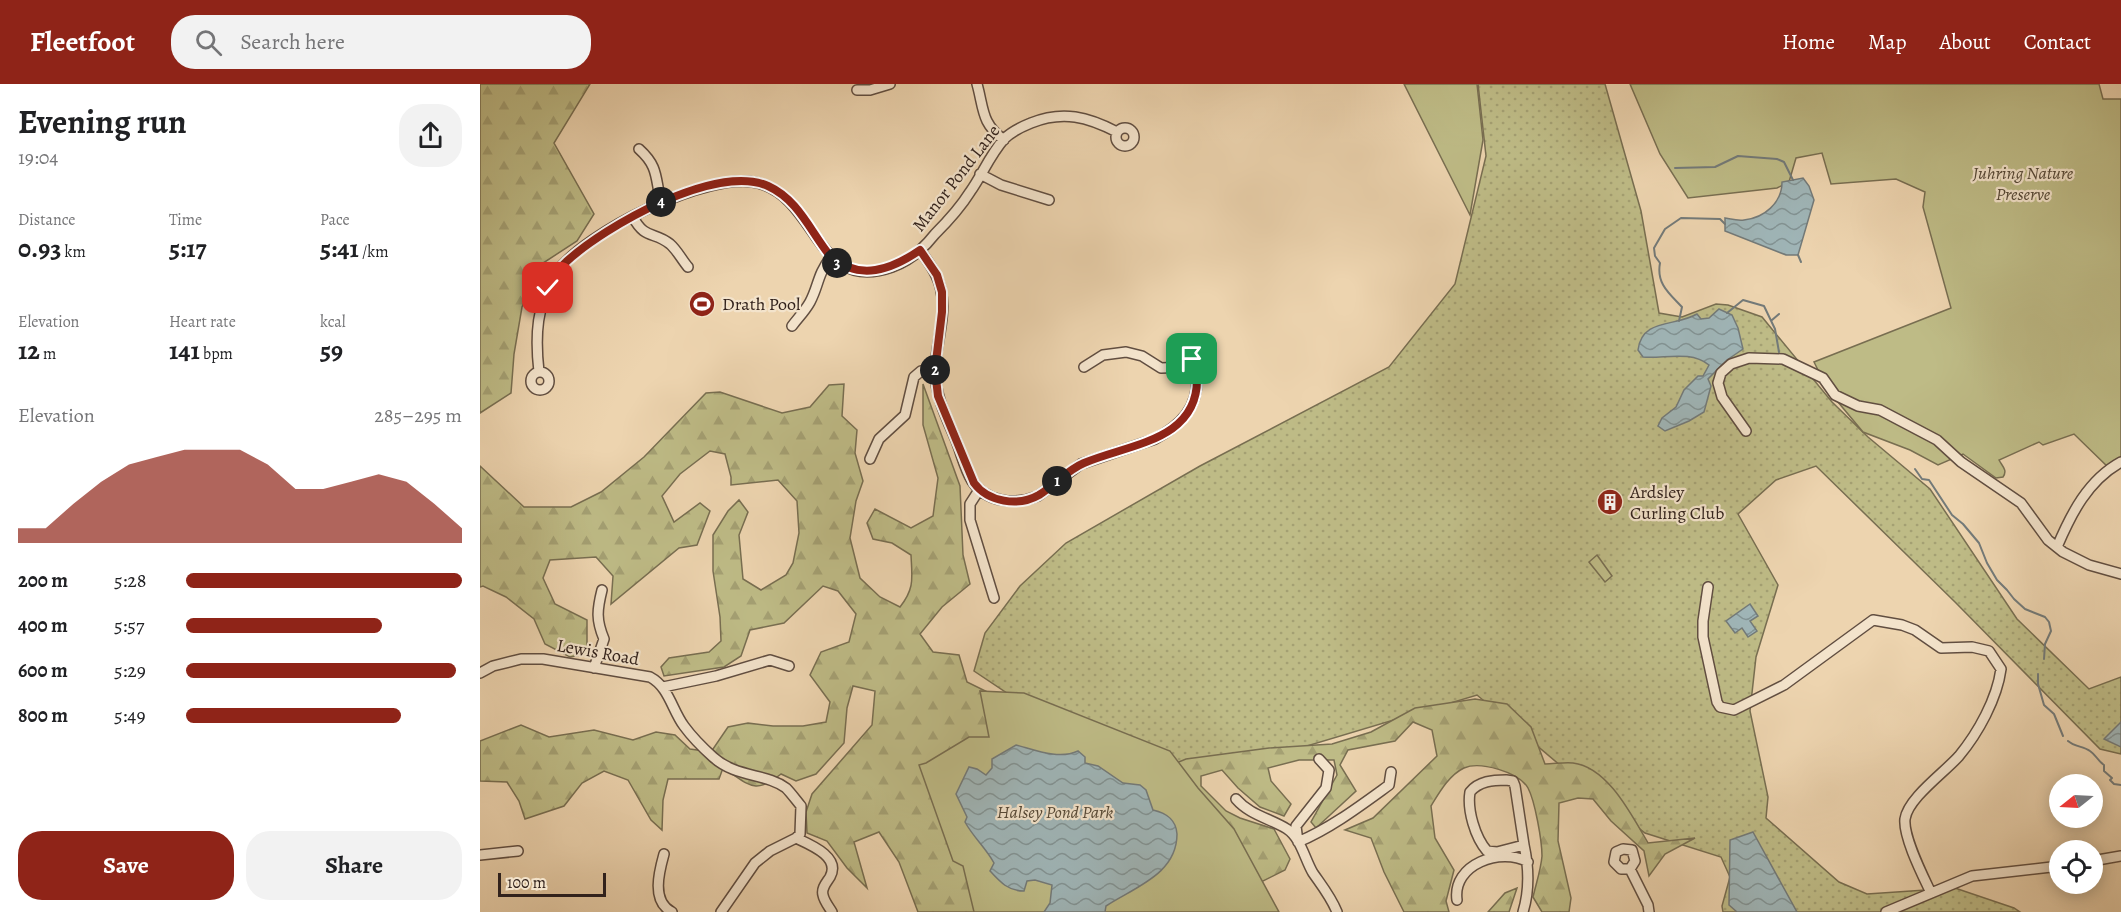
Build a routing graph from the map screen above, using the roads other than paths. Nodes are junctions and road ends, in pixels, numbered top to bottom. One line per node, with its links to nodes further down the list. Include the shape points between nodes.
1 (890, 84): 3 (street)
2 (977, 84): 5 (street, via 985,121)
3 (857, 90)
4 (1117, 132): 5 (street, Manor Pond Lane, via 1086,118 1059,115 1021,127)
5 (1004, 140): 7 (street, Manor Pond Lane)
6 (639, 149): 9 (street, via 657,173)
7 (980, 174): 8 (street); 11 (street, Manor Pond Lane, via 958,209)
8 (1049, 200)
9 (661, 202): 10 (street, Manor Pond Lane); 12 (street, Manor Pond Lane, via 711,185 740,181 765,185 790,201)
10 (633, 216): 13 (street, via 645,233 671,245); 18 (street, Manor Pond Lane, via 576,253 552,279 538,321)
11 (920, 250): 12 (street, Manor Pond Lane, via 897,265 873,271 852,270); 17 (street, via 937,275 942,292)
12 (831, 257): 14 (street, via 820,270 806,310)
13 (688, 267)
14 (792, 326)
15 (1084, 367): 16 (street, via 1103,355 1126,352 1142,356 1161,368)
16 (1187, 367): 19 (street, via 1189,374); 19 (street, via 1192,359 1203,360 1206,371)
17 (935, 370): 21 (street, via 921,371 914,377 905,415 879,439); 23 (street, via 942,407)
18 (539, 372)
19 (1197, 377): 23 (street, via 1192,406 1173,427 1155,439 1081,464 1030,499 1003,501)
20 (1746, 431): 24 (street, via 1722,397 1718,383 1721,373 1731,364 1749,358 1783,359 1823,378 1835,395 1858,406 1880,410 1937,440 1961,462 2021,503)
21 (870, 459)
22 (2121, 462): 24 (street, via 2106,471 2089,490 2070,517)
23 (979, 490): 28 (street, via 970,504 970,520)
24 (2057, 548): 25 (street, via 2089,565)
25 (2121, 574)
26 (1708, 587): 47 (street, via 1703,637 1717,702 1728,710 1784,686 1873,620 1915,630 1941,648 1989,651 2001,669 1999,686 1987,713 1960,754 1911,805 1905,820 1910,846)
27 (602, 590): 30 (street, via 597,617 604,639)
28 (994, 598)
29 (789, 666): 32 (street, via 770,660)
30 (594, 668): 31 (street, Lewis Road, via 521,659); 32 (street, Lewis Road, via 650,677)
31 (480, 673)
32 (663, 687): 36 (street, via 684,726 714,758 738,772 785,788 801,806 800,834)
33 (1319, 759): 37 (street, via 1329,770 1326,788 1296,826)
34 (1391, 772): 37 (street, via 1389,785)
35 (1236, 799): 37 (street, via 1244,809 1289,830)
36 (796, 838): 50 (street, via 754,863); 51 (street, via 816,848 833,865 822,894)
37 (1298, 842): 52 (street)
38 (1524, 845): 38 (street, via 1513,781 1476,786 1470,792 1471,812 1482,845 1487,851 1497,852); 44 (street)
39 (518, 851): 41 (street)
40 (664, 854): 49 (street, via 659,894)
41 (480, 855)
42 (2121, 856): 43 (street)
43 (2103, 859)
44 (1528, 862): 48 (street, via 1503,856 1480,861 1460,880 1455,891); 53 (street, via 1529,887)
45 (2049, 867): 47 (street, via 1972,876)
46 (1630, 869): 54 (street)
47 (1931, 893): 55 (street)
48 (1457, 900)
49 (672, 912)
50 (721, 912)
51 (832, 912)
52 (1337, 912)
53 (1523, 912)
54 (1649, 912)
55 (1886, 912)

